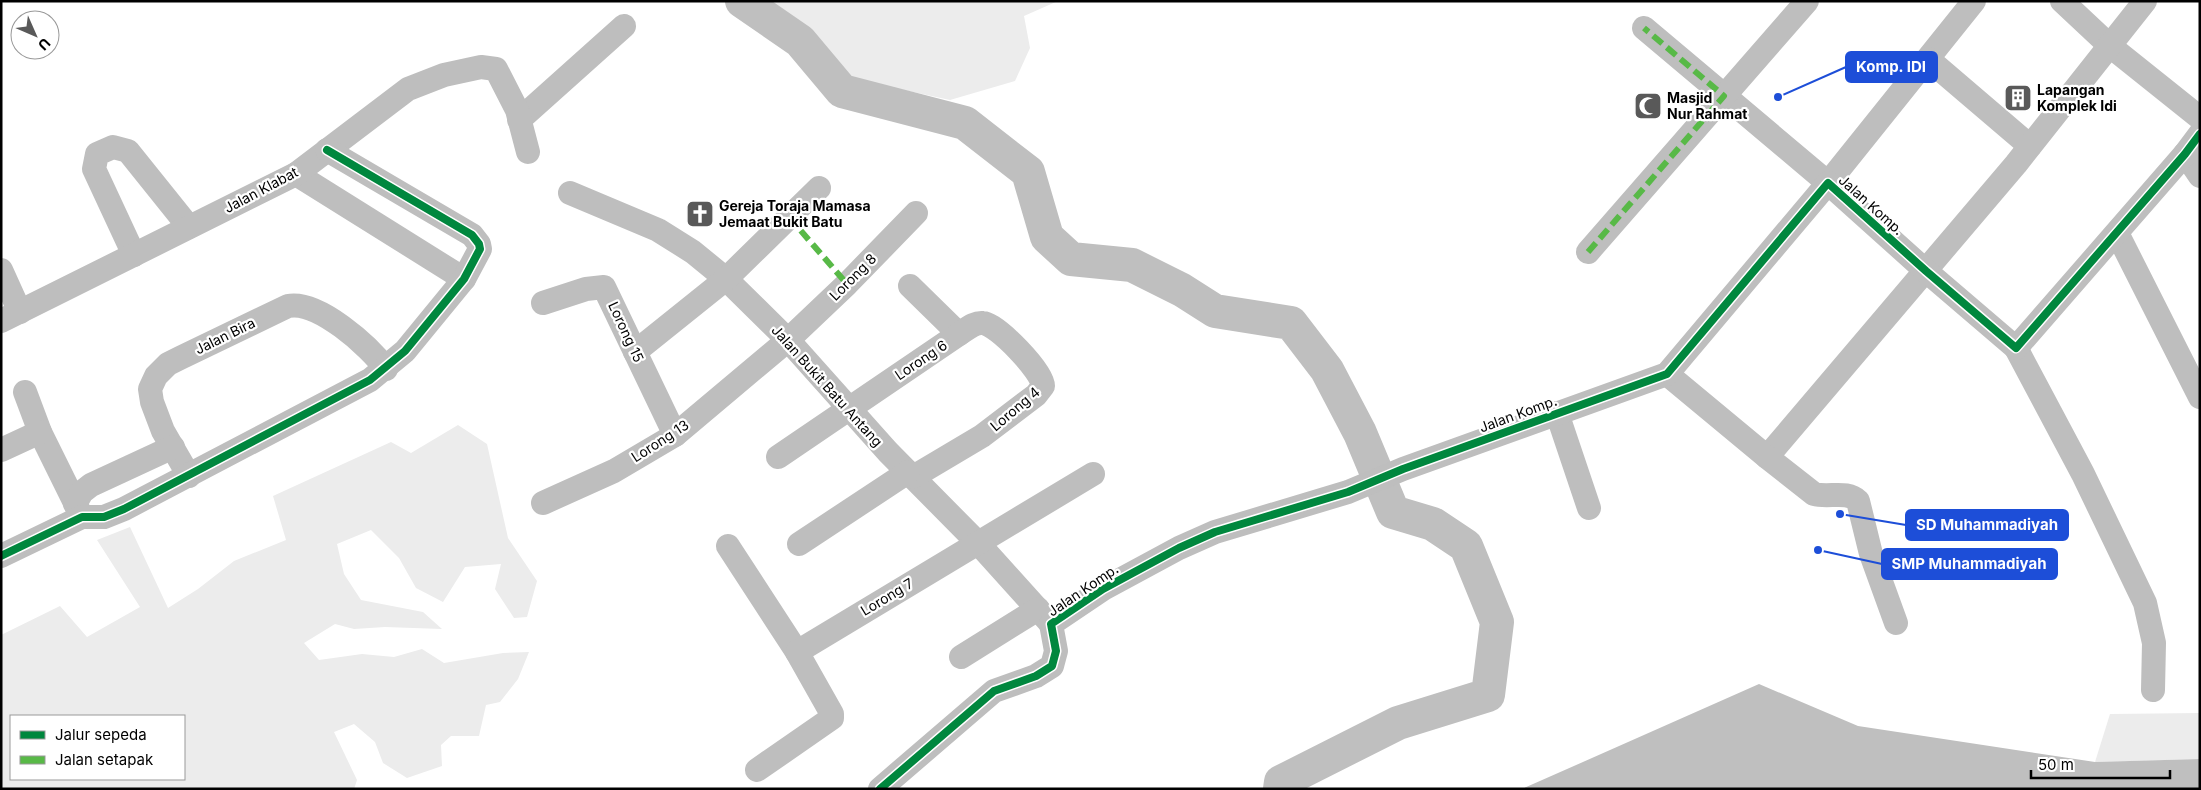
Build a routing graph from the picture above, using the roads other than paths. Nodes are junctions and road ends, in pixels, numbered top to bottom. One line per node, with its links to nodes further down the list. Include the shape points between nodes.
1 (1807, 1): 9 (street)
2 (1974, 1): 8 (street, Jalan Komp.)
3 (2062, 1): 7 (street)
4 (2145, 1): 7 (street)
5 (624, 26): 11 (street)
6 (1644, 28): 9 (street, Jalan Komp.)
7 (2110, 46): 10 (street); 13 (street)
8 (1928, 59): 13 (street); 19 (street, Jalan Komp.)
9 (1724, 96): 19 (street, Jalan Komp.); 25 (street)
10 (2200, 118)
11 (520, 120): 14 (street, Jalan Klabat, via 496,68 474,69 444,75 408,89); 15 (street, Jalan Klabat)
12 (2200, 134): 16 (street)
13 (2030, 146): 28 (street)
14 (327, 150): 17 (street, Jalan Klabat); 29 (street, via 472,235 480,249)
15 (528, 152)
16 (2185, 154): 18 (street); 24 (street)
17 (296, 174): 23 (street, Jalan Klabat); 29 (street)
18 (2200, 176)
19 (1828, 183): 28 (street, Jalan Komp.); 39 (street, Jalan Komp.)
20 (819, 188): 30 (street)
21 (570, 192): 30 (street, Jalan Bukit Batu Antang, via 658,230 693,252)
22 (916, 213): 35 (street, Lorong 8)
23 (189, 228): 26 (street, Jalan Klabat); 26 (street, via 128,151 112,147 97,154 94,169)
24 (2116, 233): 36 (street); 41 (street)
25 (1588, 252)
26 (134, 255): 33 (street, Jalan Klabat)
27 (1, 270): 33 (street)
28 (1926, 271): 36 (street, Jalan Komp.); 49 (street)
29 (464, 279): 38 (street, via 405,351)
30 (726, 279): 35 (street, Jalan Bukit Batu Antang); 37 (street)
31 (910, 286): 34 (street, Lorong 6)
32 (543, 303): 37 (street, Lorong 15, via 586,289 604,287)
33 (11, 317)
34 (959, 334): 42 (street, Lorong 6); 51 (street, Lorong 4, via 979,323 992,326 1041,376 1043,386 1036,395 982,436)
35 (788, 340): 42 (street, Jalan Bukit Batu Antang); 45 (street, Lorong 13)
36 (2016, 348): 64 (street, via 2083,474 2145,603 2154,643)
37 (635, 352): 45 (street, Lorong 15)
38 (386, 369): 46 (street, Jalan Bira, via 364,344 321,314 302,305 288,306 168,364 156,376 150,389 152,402); 52 (street)
39 (1666, 374): 43 (street, Jalan Komp.); 49 (street)
40 (25, 392): 44 (street)
41 (2200, 397)
42 (850, 408): 48 (street, Lorong 6); 51 (street, Jalan Bukit Batu Antang)
43 (1557, 413): 54 (street); 60 (street, Jalan Komp., via 1348,492 1229,527 1179,548)
44 (40, 432): 47 (street); 55 (street)
45 (675, 435): 53 (street, Lorong 13, via 614,471)
46 (173, 447): 52 (street, Jalan Bira); 55 (street, via 91,485 82,492)
47 (1, 450)
48 (778, 457)
49 (1767, 457): 61 (street, via 1814,494 1852,496 1858,501 1871,554)
50 (1093, 474): 56 (street, Lorong 7)
51 (910, 475): 56 (street, Jalan Bukit Batu Antang); 57 (street)
52 (189, 476): 55 (street, via 110,515 95,518)
53 (543, 503)
54 (1589, 508)
55 (78, 510): 59 (street)
56 (978, 543): 60 (street, Jalan Bukit Batu Antang); 62 (street, Lorong 7)
57 (799, 544)
58 (728, 546): 62 (street)
59 (1, 556)
60 (1044, 617): 63 (street); 66 (street, Jalan Komp., via 1056,651 1052,666 1036,676 994,691)
61 (1896, 623)
62 (797, 652): 65 (street, via 832,718)
63 (960, 657)
64 (2153, 690)
65 (756, 770)
66 (880, 789)

